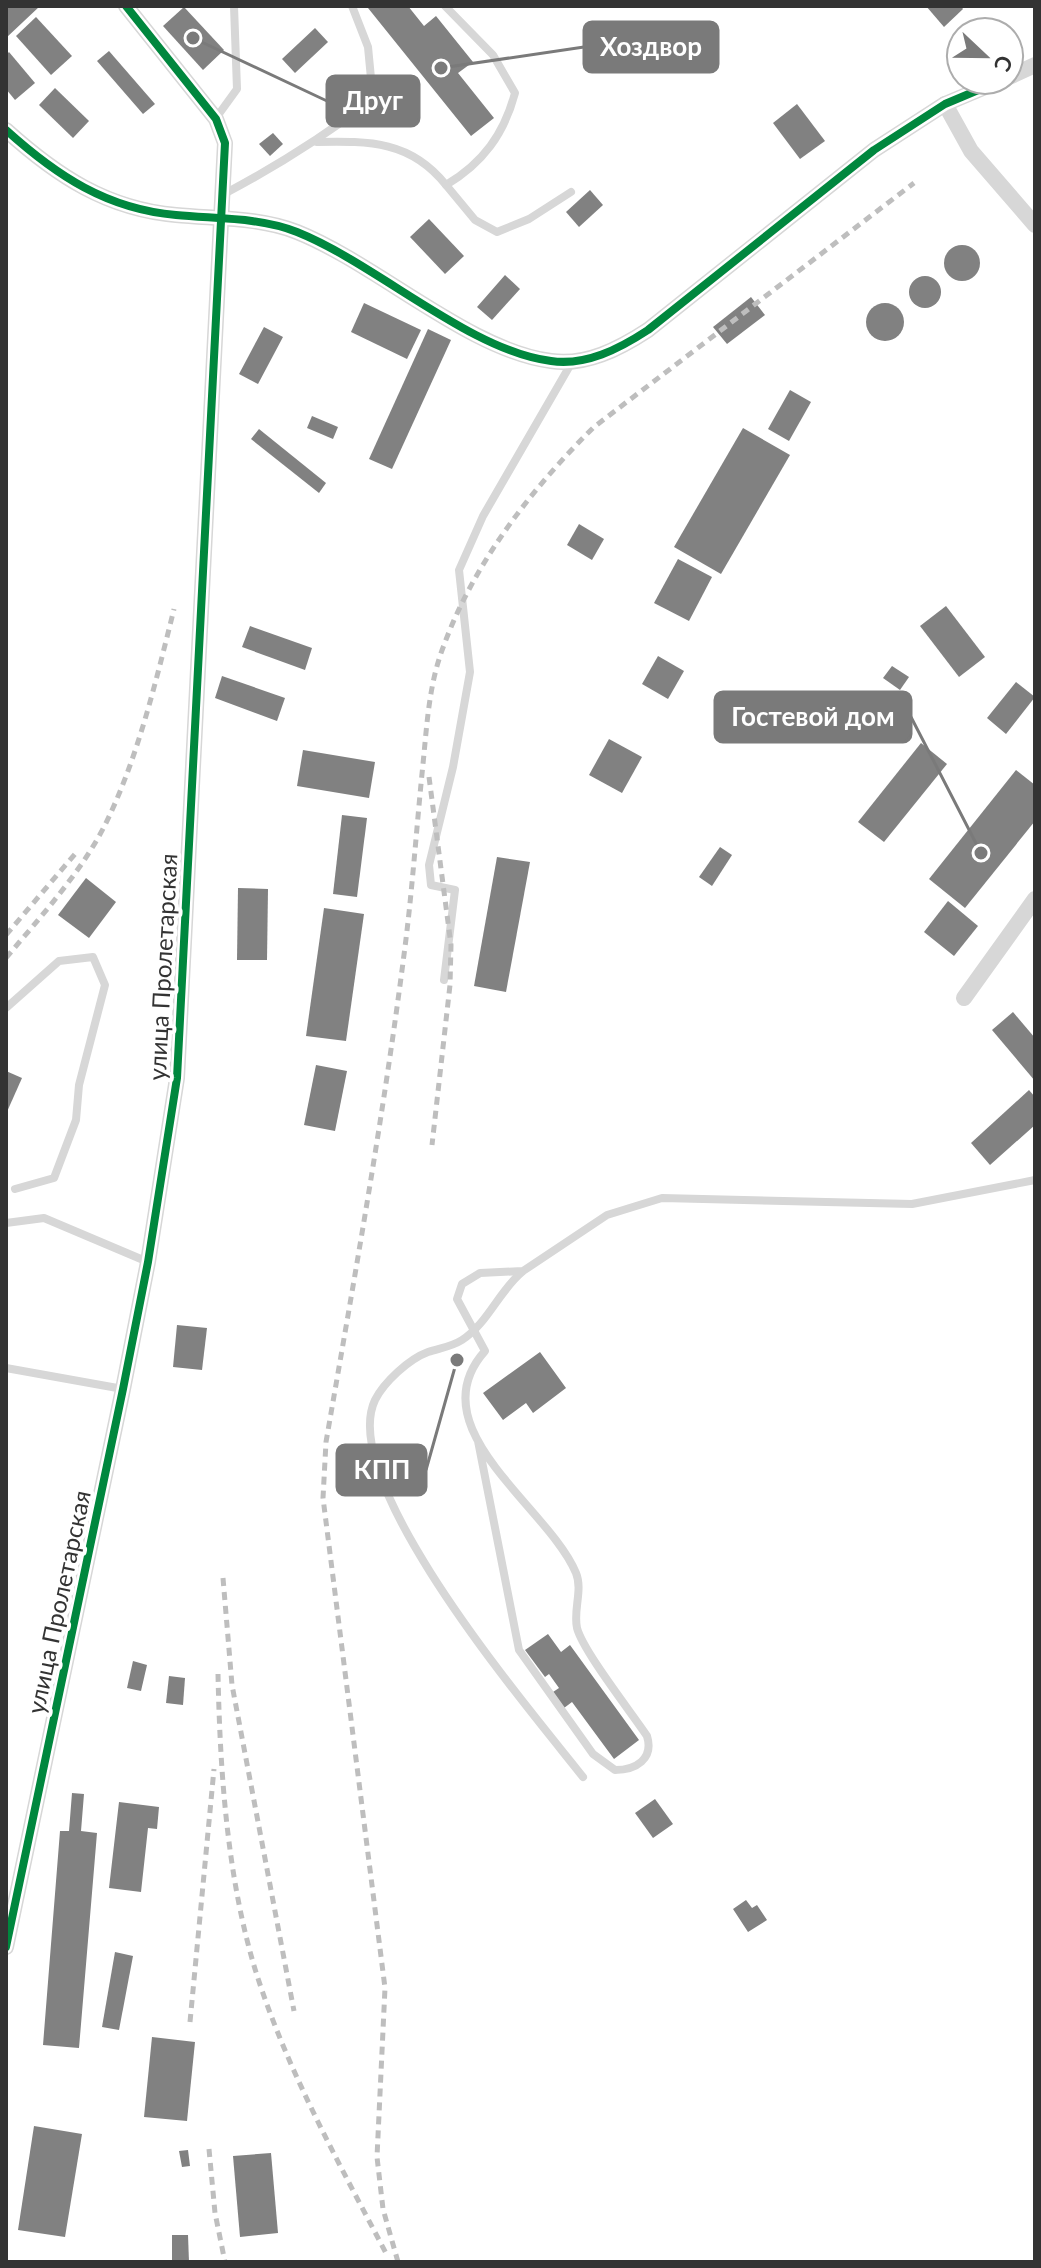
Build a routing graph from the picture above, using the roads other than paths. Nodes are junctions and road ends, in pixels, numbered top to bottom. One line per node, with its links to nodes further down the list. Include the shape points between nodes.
1 (126, 6): 7 (street, улица Пролетарская)
2 (234, 6): 7 (lane, via 237,89)
3 (352, 6): 9 (lane, via 368,47 373,99)
4 (445, 6): 10 (lane, via 493,55 515,93 506,127 464,174)
5 (964, 96): 6 (street)
6 (945, 104): 14 (street, via 971,151); 15 (street, via 874,150 648,330 608,352)
7 (216, 119): 12 (street, улица Пролетарская, via 225,143)
8 (6, 130): 13 (street, via 41,161 104,200 152,213)
9 (317, 142): 10 (lane, via 365,142 405,151 428,163); 12 (lane)
10 (446, 185): 11 (lane, via 475,220 497,232)
11 (571, 192)
12 (223, 195): 13 (street, улица Пролетарская)
13 (221, 217): 15 (street, via 297,232 510,351); 23 (street, улица Пролетарская, via 177,1078)
14 (1035, 225)
15 (572, 361): 17 (lane, via 483,516 459,570 470,672 429,865 431,885 455,890)
16 (1035, 899): 18 (street)
17 (444, 980)
18 (964, 998)
19 (6, 1008): 21 (lane, via 59,961 93,957 105,985 79,1085 76,1120 54,1178)
20 (1035, 1180): 24 (lane, via 912,1204 662,1198 607,1215)
21 (15, 1189)
22 (6, 1223): 23 (lane, via 44,1218)
23 (148, 1262): 27 (street, улица Пролетарская)
24 (523, 1271): 25 (lane); 25 (lane, via 480,1273 462,1284 457,1299)
25 (473, 1331): 28 (lane, via 485,1351 471,1371 464,1400); 29 (lane, via 449,1347 417,1357 377,1396 369,1423 375,1452 389,1494 442,1594)
26 (6, 1368): 27 (lane)
27 (123, 1389): 30 (street, улица Пролетарская)
28 (478, 1441): 28 (lane, via 577,1575 577,1628 647,1736 647,1756 636,1766 615,1770 593,1754 519,1650)
29 (583, 1777)
30 (6, 1947)

